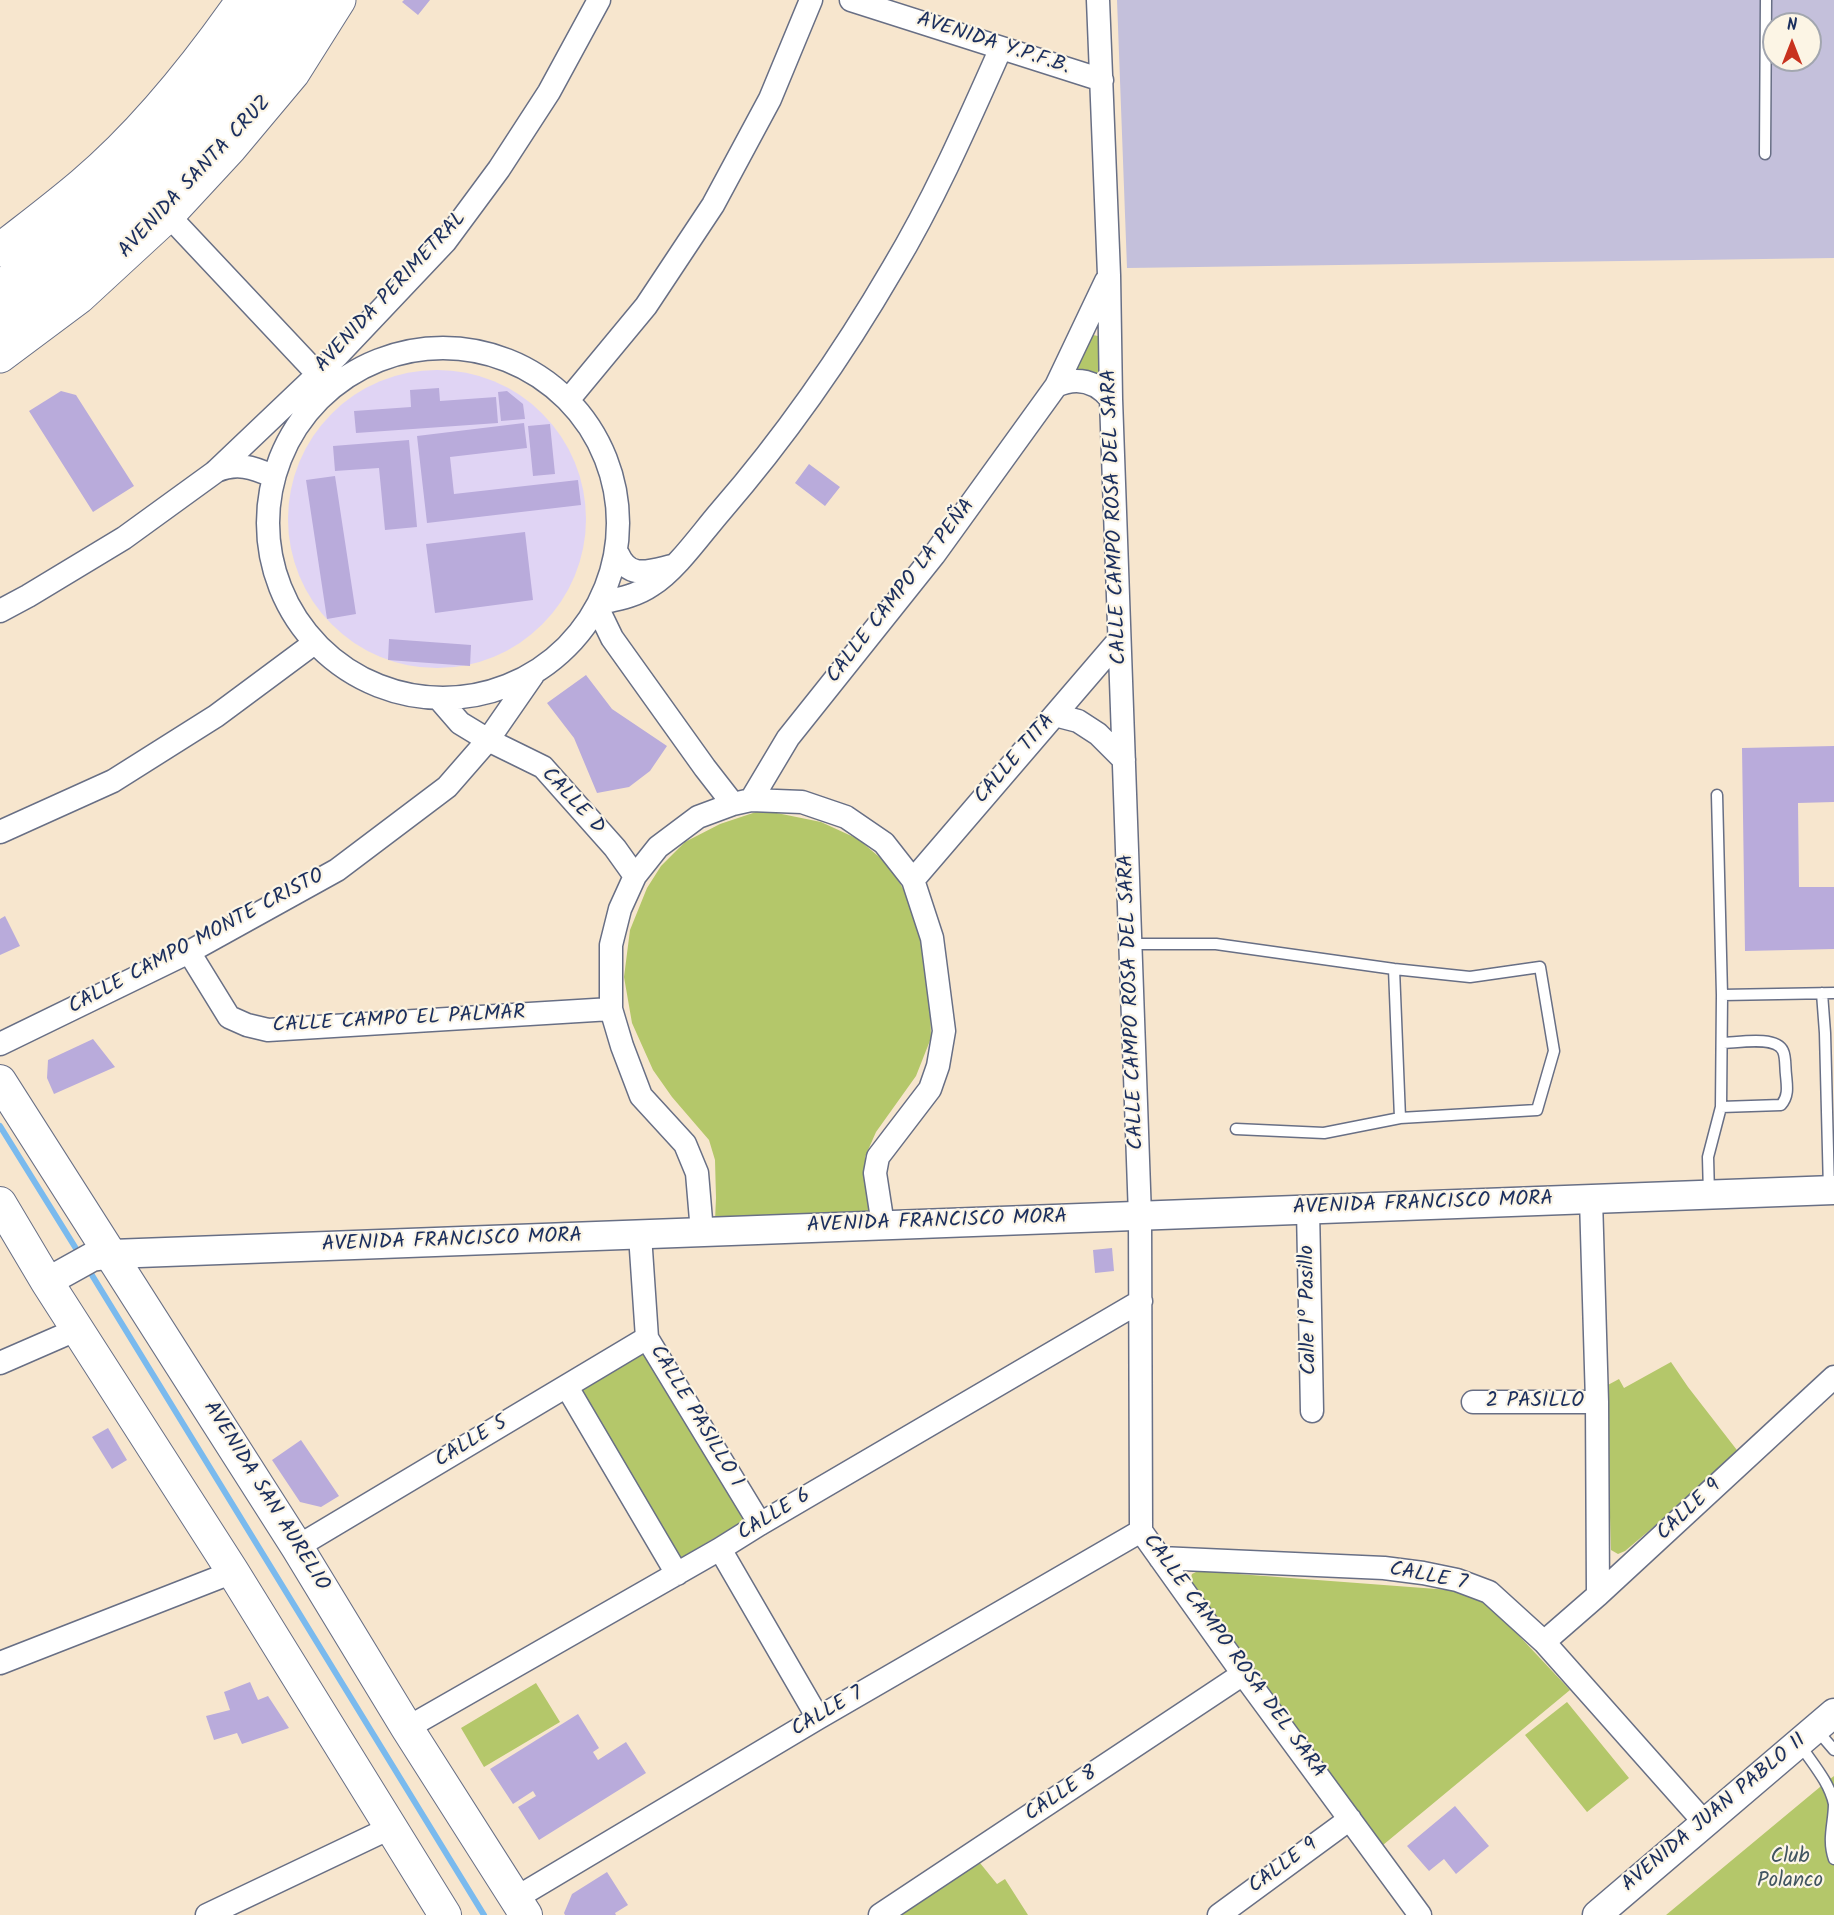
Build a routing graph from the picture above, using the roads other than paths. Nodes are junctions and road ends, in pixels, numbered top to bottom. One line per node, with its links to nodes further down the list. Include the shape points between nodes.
1 (243, 0): 14 (main road, via 195,65 140,128 84,184)
2 (273, 0): 16 (main road, via 178,124 125,182)
3 (307, 0): 17 (main road, AVENIDA SANTA CRUZ, via 212,129 150,196 69,272)
4 (339, 0): 13 (main road, AVENIDA SANTA CRUZ, via 293,73)
5 (599, 0): 19 (street, AVENIDA PERIMETRAL, via 549,92 499,169 445,242 338,356)
6 (811, 0): 21 (street, via 770,99 713,205 646,306)
7 (850, 0): 10 (street, AVENIDA Y.P.F.B.)
8 (1098, 0): 11 (street, CALLE CAMPO ROSA DEL SARA)
9 (1766, 0): 12 (lane)
10 (1001, 48): 11 (street, AVENIDA Y.P.F.B.); 26 (street, via 952,158 899,258 834,363 755,472)
11 (1101, 80): 15 (street, CALLE CAMPO ROSA DEL SARA)
12 (1765, 154)
13 (168, 215): 18 (main road, AVENIDA SANTA CRUZ, via 79,297); 19 (street)
14 (0, 250)
15 (1109, 275): 20 (street, CALLE CAMPO LA PEÑA); 22 (street, CALLE CAMPO ROSA DEL SARA)
16 (0, 288)
17 (0, 323)
18 (0, 356)
19 (324, 381): 21 (street, via 375,361 426,348 478,351 527,369); 23 (street, AVENIDA PERIMETRAL); 24 (street, via 295,427)
20 (1056, 386): 22 (street, via 1086,381 1104,390); 37 (street, CALLE CAMPO LA PEÑA, via 934,555)
21 (569, 399): 25 (street, via 602,445 618,498)
22 (1111, 399): 29 (street, CALLE CAMPO ROSA DEL SARA)
23 (214, 472): 24 (street, AVENIDA PERIMETRAL, via 228,466 243,466); 28 (street, AVENIDA PERIMETRAL, via 124,538)
24 (272, 476): 30 (street, via 266,520 271,565 287,607)
25 (618, 554): 26 (street, via 623,564 638,572); 27 (street)
26 (674, 566): 27 (street, via 653,585)
27 (599, 606): 31 (street, via 570,647); 37 (street, via 612,638 705,768)
28 (0, 611)
29 (1119, 640): 33 (street, CALLE TITA); 35 (street, CALLE CAMPO ROSA DEL SARA)
30 (314, 644): 32 (street, via 371,684); 38 (street, via 216,716 113,781)
31 (533, 675): 32 (street, via 488,694); 34 (street, CALLE CAMPO MONTE CRISTO)
32 (440, 700): 34 (street, CALLE D, via 460,723)
33 (1054, 715): 35 (street, via 1078,721 1098,734); 40 (street, CALLE TITA)
34 (488, 740): 39 (street, CALLE D, via 543,767); 42 (street, CALLE CAMPO MONTE CRISTO, via 447,787 337,870)
35 (1124, 760): 41 (street, CALLE CAMPO ROSA DEL SARA)
36 (1717, 795): 46 (lane)
37 (742, 802): 39 (street, via 698,817 658,847); 40 (street, via 802,802 846,817 884,843)
38 (0, 832)
39 (635, 876): 47 (street, via 620,909 611,945)
40 (913, 880): 61 (street, via 932,938 944,1032 930,1089 878,1157 875,1173)
41 (1131, 944): 43 (lane, via 1216,944); 60 (street, CALLE CAMPO ROSA DEL SARA)
42 (189, 952): 47 (street, CALLE CAMPO EL PALMAR, via 229,1017 268,1030); 50 (street, CALLE CAMPO MONTE CRISTO)
43 (1394, 969): 53 (lane); 53 (lane, via 1470,977 1540,967 1554,1051 1537,1110)
44 (1822, 993): 45 (lane); 46 (lane); 48 (lane)
45 (1834, 993)
46 (1722, 995): 49 (lane)
47 (611, 1009): 62 (street, via 641,1096 685,1144 697,1173)
48 (1829, 1033): 55 (lane)
49 (1722, 1043): 52 (lane); 52 (lane, via 1776,1043 1783,1051 1787,1092 1781,1105)
50 (0, 1044)
51 (0, 1081): 64 (main road, AVENIDA SAN AURELIO)
52 (1721, 1107): 56 (lane, via 1708,1157)
53 (1400, 1118): 54 (lane, via 1324,1133)
54 (1236, 1129)
55 (1831, 1190): 56 (street, AVENIDA FRANCISCO MORA)
56 (1709, 1195): 57 (street, AVENIDA FRANCISCO MORA)
57 (1591, 1199): 59 (street, AVENIDA FRANCISCO MORA); 73 (street)
58 (0, 1203): 65 (main road)
59 (1308, 1209): 60 (street, AVENIDA FRANCISCO MORA); 74 (street, Calle 1º Pasillo)
60 (1140, 1216): 61 (street, AVENIDA FRANCISCO MORA); 66 (street, CALLE CAMPO ROSA DEL SARA)
61 (883, 1225): 62 (street, AVENIDA FRANCISCO MORA)
62 (702, 1232): 63 (street, AVENIDA FRANCISCO MORA)
63 (640, 1234): 64 (street, AVENIDA FRANCISCO MORA); 68 (street, CALLE PASILLO 1)
64 (102, 1256): 65 (street, AVENIDA FRANCISCO MORA); 77 (main road, AVENIDA SAN AURELIO)
65 (55, 1278): 67 (main road)
66 (1141, 1301): 75 (street, CALLE 6); 76 (street, CALLE CAMPO ROSA DEL SARA)
67 (78, 1329): 69 (street); 80 (main road)
68 (647, 1338): 71 (street, CALLE 5); 75 (street, CALLE PASILLO 1)
69 (0, 1363)
70 (1834, 1377): 82 (street, CALLE 9)
71 (567, 1387): 77 (street, CALLE 5); 81 (street)
72 (1473, 1402): 73 (street, 2 PASILLO)
73 (1598, 1402): 82 (street)
74 (1312, 1411)
75 (760, 1524): 78 (street, CALLE 6)
76 (1141, 1531): 79 (street, CALLE CAMPO ROSA DEL SARA); 86 (street, CALLE 7)
77 (297, 1547): 87 (main road, AVENIDA SAN AURELIO)
78 (720, 1549): 81 (street, CALLE 6); 86 (street)
79 (1160, 1558): 83 (street, CALLE 7, via 1384,1569 1457,1580 1489,1592); 85 (street, CALLE CAMPO ROSA DEL SARA)
80 (233, 1572): 84 (street); 92 (main road)
81 (677, 1574): 87 (street, CALLE 6)
82 (1599, 1595): 83 (street, CALLE 9)
83 (1544, 1642): 91 (street, CALLE 7)
84 (0, 1662)
85 (1243, 1674): 90 (street, CALLE CAMPO ROSA DEL SARA); 97 (street, CALLE 8)
86 (818, 1718): 94 (street, CALLE 7)
87 (407, 1728): 94 (main road, AVENIDA SAN AURELIO)
88 (1816, 1728): 89 (lane); 91 (street, AVENIDA JUAN PABLO II); 93 (lane, via 1834,1805 1830,1843)
89 (1834, 1750)
90 (1350, 1819): 98 (street, CALLE 9); 99 (street, CALLE CAMPO ROSA DEL SARA)
91 (1704, 1822): 100 (street, AVENIDA JUAN PABLO II)
92 (390, 1828): 95 (street); 96 (main road)
93 (1834, 1859)
94 (521, 1907)
95 (207, 1915)
96 (445, 1915)
97 (880, 1915)
98 (1219, 1915)
99 (1420, 1915)
100 (1597, 1915)

